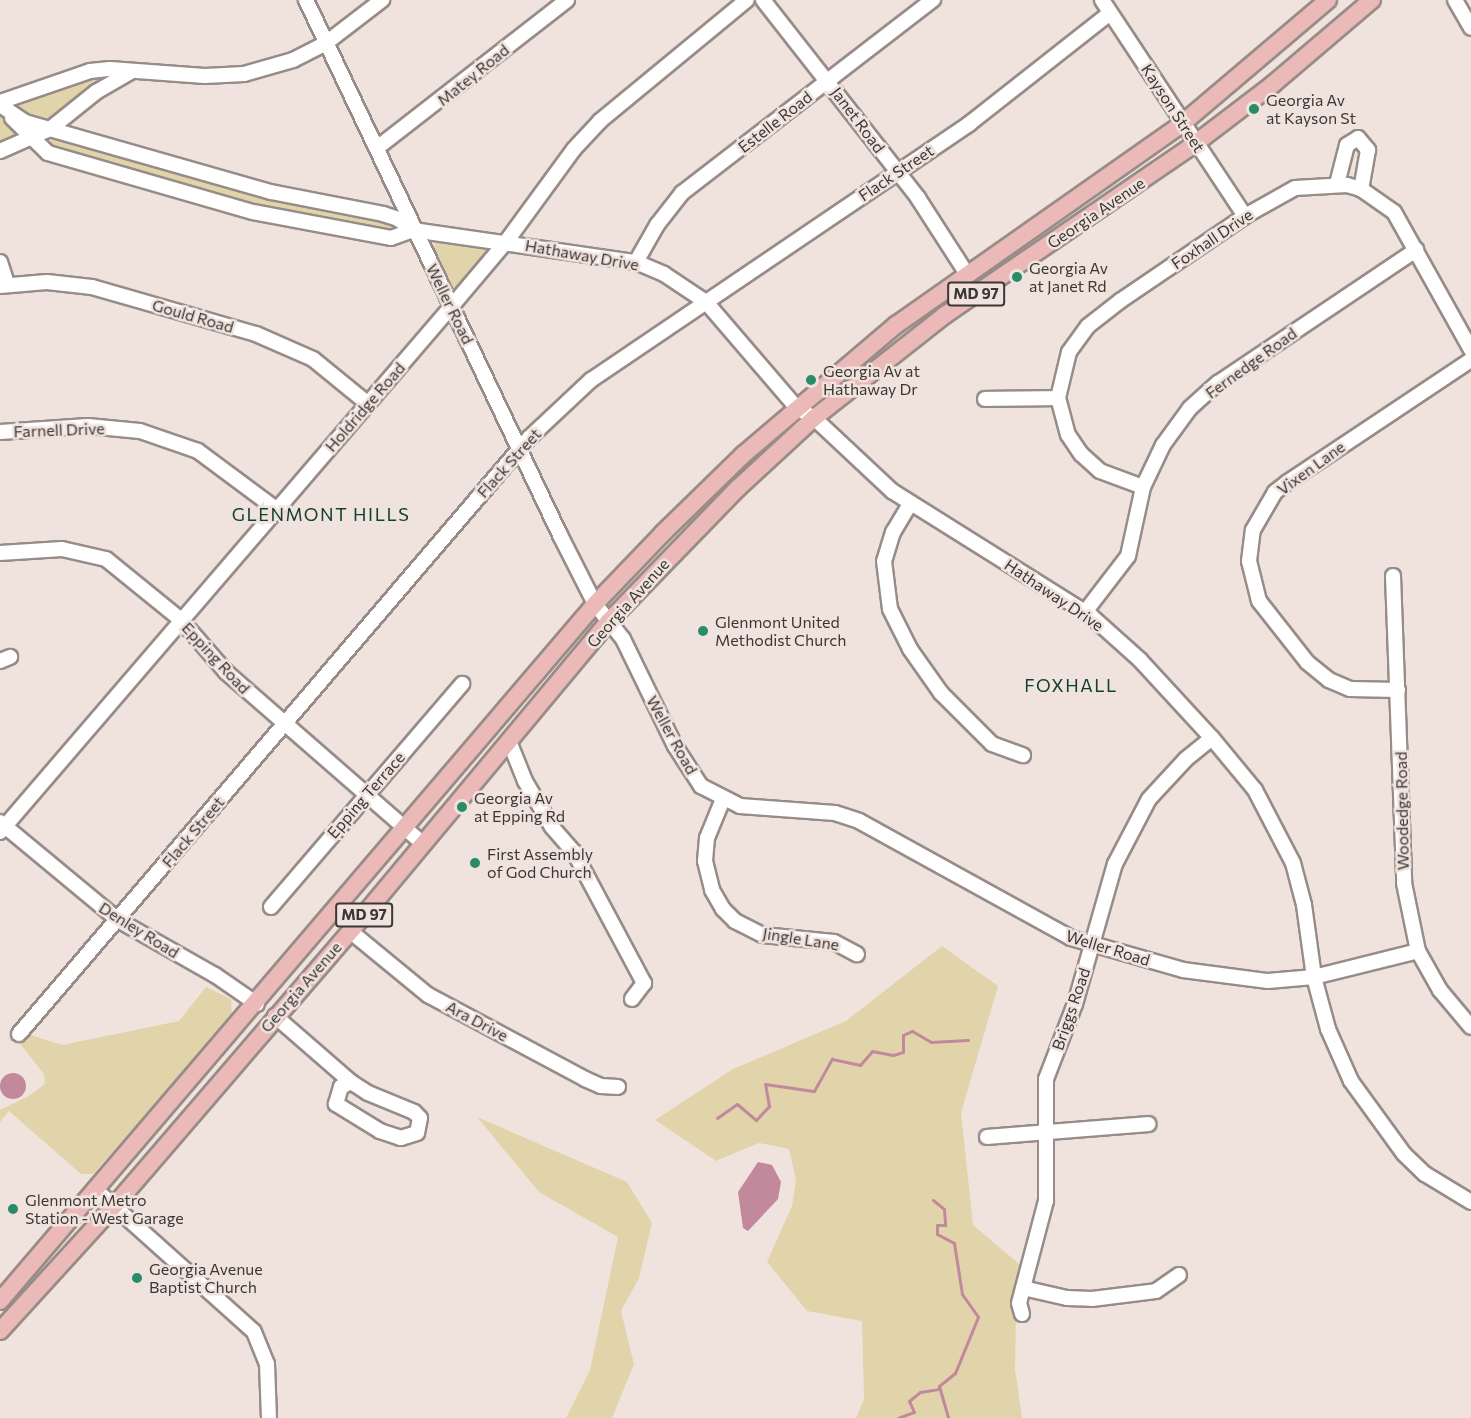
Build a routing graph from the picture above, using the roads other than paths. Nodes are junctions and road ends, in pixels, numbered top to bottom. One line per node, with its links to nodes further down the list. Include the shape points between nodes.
1 (306, 0): 13 (street, Weller Road)
2 (382, 0): 13 (street)
3 (567, 0): 21 (street, Matey Road)
4 (747, 0): 28 (street, Holdridge Road, via 600,121 550,179)
5 (763, 0): 15 (street, Janet Road)
6 (933, 0): 15 (street, Estelle Road)
7 (1102, 0): 11 (street, Kayson Street)
8 (1328, 0): 17 (main road, Georgia Avenue / MD 97)
9 (1372, 0): 20 (main road, Georgia Avenue / MD 97)
10 (1455, 0): 12 (street)
11 (1110, 13): 17 (street, Kayson Street); 23 (street, Flack Street, via 969,124)
12 (1471, 28)
13 (326, 43): 14 (street, via 293,60 244,74); 21 (street, Weller Road)
14 (130, 72): 16 (street, via 90,71); 18 (street, via 96,92)
15 (828, 81): 23 (street, Janet Road); 31 (street, Estelle Road, via 682,193 657,225)
16 (0, 104): 18 (street, Hathaway Drive, via 25,122); 19 (street, Hathaway Drive)
17 (1183, 123): 20 (street, Kayson Street); 32 (main road, Georgia Avenue / MD 97)
18 (50, 129): 19 (street); 27 (street, Hathaway Drive, via 271,192 383,214)
19 (31, 138): 22 (street); 27 (street, Hathaway Drive, via 48,153 285,220 391,238)
20 (1196, 143): 26 (street, Kayson Street); 42 (main road, Georgia Avenue / MD 97, via 945,315)
21 (377, 148): 27 (street, Weller Road)
22 (0, 151)
23 (897, 172): 32 (street, Janet Road); 34 (street, Flack Street)
24 (1337, 184): 25 (street, Foxhall Drive); 25 (street, via 1347,145 1358,138 1368,150); 26 (street, Foxhall Drive, via 1295,188)
25 (1361, 189): 29 (street, Foxhall Drive, via 1394,212)
26 (1245, 216): 38 (street, Foxhall Drive, via 1088,326 1069,352)
27 (413, 230): 28 (street, Hathaway Drive); 35 (street, Weller Road)
28 (506, 242): 31 (street, Hathaway Drive); 35 (street, Holdridge Road)
29 (1416, 250): 36 (street, Foxhall Drive); 45 (street, Fernedge Road, via 1218,383 1190,408 1163,446)
30 (0, 262): 33 (street)
31 (636, 262): 34 (street, Hathaway Drive, via 664,274)
32 (967, 273): 41 (main road, Georgia Avenue / MD 97)
33 (4, 285): 40 (street, Gould Road, via 47,282 92,287 256,334 313,359)
34 (705, 302): 41 (street, Hathaway Drive); 44 (street, Flack Street, via 591,380)
35 (452, 307): 40 (street, Holdridge Road); 44 (street, Weller Road)
36 (1471, 350)
37 (1471, 360): 55 (street, Vixen Lane, via 1275,492 1253,530 1250,561 1259,601 1307,662 1329,681 1350,689)
38 (1058, 398): 39 (street); 45 (street, Foxhall Drive, via 1068,435 1081,454 1100,471)
39 (985, 399)
40 (367, 403): 47 (street, Holdridge Road)
41 (797, 408): 42 (street, Hathaway Drive); 50 (main road, Georgia Avenue / MD 97, via 703,494)
42 (814, 418): 46 (street, Hathaway Drive); 53 (main road, Georgia Avenue / MD 97, via 720,506)
43 (0, 432): 47 (street, Farnell Drive, via 88,426 140,431 198,451)
44 (520, 449): 50 (street, Weller Road); 56 (street, Flack Street)
45 (1143, 487): 51 (street, Fernedge Road, via 1128,556)
46 (910, 504): 51 (street, Hathaway Drive); 59 (street, via 893,532 884,561 890,609 910,649 941,693 992,744)
47 (276, 509): 52 (street, Holdridge Road)
48 (0, 553): 52 (street, Epping Road, via 62,549 106,559)
49 (1394, 576): 55 (street, Woodedge Road)
50 (595, 604): 53 (street, Weller Road); 63 (main road, Georgia Avenue / MD 97)
51 (1085, 612): 57 (street, Hathaway Drive, via 1140,660)
52 (181, 620): 56 (street, Epping Road, via 226,672); 62 (street, Holdridge Road)
53 (609, 621): 58 (main road, Georgia Avenue / MD 97); 61 (street, Weller Road, via 623,639 691,773 701,786)
54 (462, 684): 60 (street, Epping Terrace)
55 (1398, 690): 69 (street, Woodedge Road, via 1404,883)
56 (284, 725): 60 (street, Epping Road); 66 (street, Flack Street)
57 (1212, 738): 68 (street, Briggs Road, via 1164,781 1133,824 1115,864); 71 (street, Hathaway Drive, via 1255,790 1293,863 1304,905)
58 (509, 741): 64 (main road, Georgia Avenue / MD 97); 72 (street, via 525,781 552,827 574,852 644,983)
59 (1023, 755)
60 (365, 795): 63 (street, Epping Road); 65 (street, Epping Terrace)
61 (723, 799): 68 (street, Weller Road, via 760,810 835,813 859,821 1046,927); 70 (street, Jingle Lane, via 707,838 705,861 712,890 723,909 735,921 763,935 834,942)
62 (2, 827): 66 (street, Denley Road)
63 (405, 829): 64 (street, Epping Road); 73 (main road, Georgia Avenue / MD 97)
64 (423, 844): 67 (main road, Georgia Avenue / MD 97)
65 (271, 907)
66 (118, 920): 73 (street, Denley Road, via 215,975); 76 (street, Flack Street)
67 (350, 931): 74 (main road, Georgia Avenue / MD 97); 78 (street, Ara Drive, via 428,995 585,1079 601,1086)
68 (1092, 944): 71 (street, Weller Road, via 1216,976 1268,981); 80 (street, Briggs Road, via 1075,1004 1046,1079)
69 (1419, 951): 71 (street, Weller Road); 75 (street, Woodedge Road, via 1440,990)
70 (857, 954)
71 (1314, 977): 83 (street, Hathaway Drive, via 1335,1045 1369,1111 1425,1174)
72 (632, 999)
73 (257, 1004): 82 (main road, Georgia Avenue / MD 97)
74 (275, 1016): 77 (street); 84 (main road, Georgia Avenue / MD 97)
75 (1471, 1027)
76 (19, 1034)
77 (351, 1082): 77 (street, via 414,1112 420,1118 417,1133 401,1138 380,1131 336,1104 341,1086)
78 (618, 1087)
79 (1148, 1124): 80 (street)
80 (1045, 1132): 81 (street); 86 (street, Briggs Road, via 1049,1170 1046,1201)
81 (987, 1137)
82 (96, 1190): 84 (street); 87 (main road, Georgia Avenue / MD 97)
83 (1471, 1202)
84 (115, 1205): 89 (main road, Georgia Avenue / MD 97); 90 (street, via 254,1332 267,1364)
85 (1179, 1275): 86 (street, via 1156,1291 1092,1299)
86 (1023, 1288): 88 (street, Briggs Road, via 1019,1304)
87 (0, 1302)
88 (1022, 1314)
89 (0, 1331)
90 (269, 1418)

